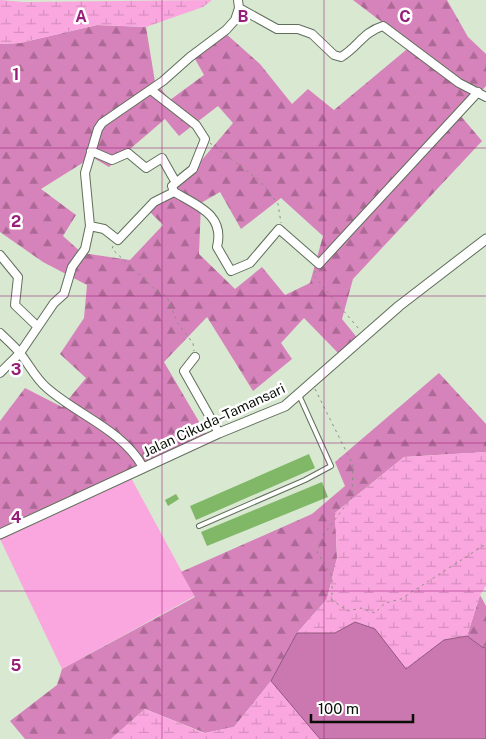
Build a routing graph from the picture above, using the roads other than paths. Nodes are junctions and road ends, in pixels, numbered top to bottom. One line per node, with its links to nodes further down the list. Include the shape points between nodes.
1 (239, 4): 2 (street, via 234,20 226,30); 3 (street, via 277,29 298,29 312,34 334,55 341,57 352,50 369,30 383,26 459,84)
2 (151, 90): 5 (street, via 102,123); 6 (street, via 196,125 205,139 193,169)
3 (478, 92): 4 (street); 7 (street, via 319,264 282,229 267,241 250,263 231,271 216,247 220,232 216,224 206,211)
4 (486, 97)
5 (91, 151): 6 (street, via 112,160 128,153 146,168 162,158); 8 (street, via 85,174)
6 (175, 181): 7 (street, via 172,186)
7 (174, 192): 8 (street, via 154,202 118,240 104,229)
8 (90, 226): 11 (street, via 89,238 72,267 67,289)
9 (486, 239): 16 (street, Jalan Cikuda–Tamansari, via 399,306)
10 (0, 255): 11 (street, via 18,277 15,305)
11 (38, 326): 13 (street)
12 (0, 333): 13 (street)
13 (20, 353): 15 (street); 18 (street, via 35,376 126,443)
14 (195, 357): 17 (street, via 184,371)
15 (0, 373)
16 (299, 394): 17 (street, Jalan Cikuda–Tamansari, via 285,406); 19 (lane, via 331,466)
17 (219, 433): 18 (street, Jalan Cikuda–Tamansari)
18 (143, 467): 20 (street, Jalan Cikuda–Tamansari)
19 (199, 526)
20 (0, 534)

